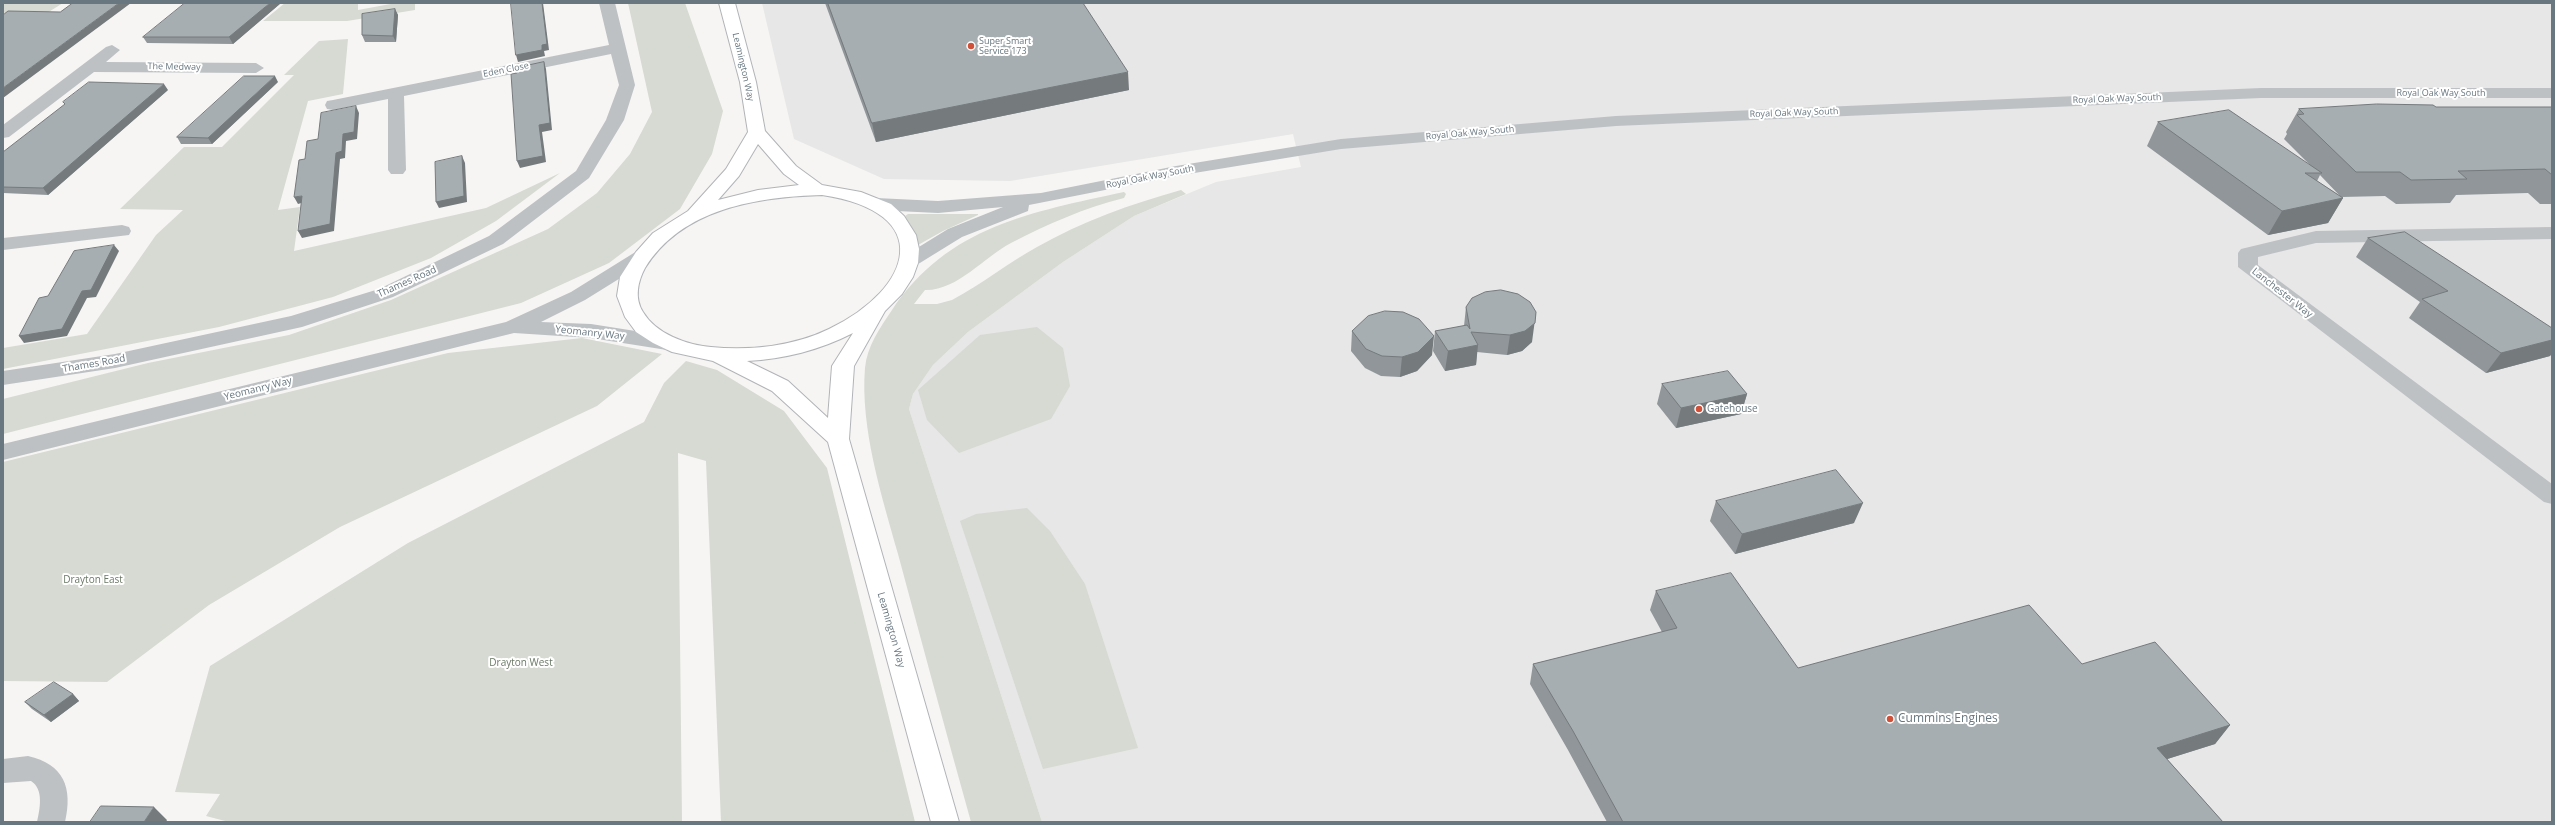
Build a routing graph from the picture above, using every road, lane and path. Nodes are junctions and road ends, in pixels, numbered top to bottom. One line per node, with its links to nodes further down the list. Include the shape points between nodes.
1 (607, 3): 3 (street, Thames Road)
2 (727, 3): 11 (highway, Leamington Way, via 748,82)
3 (616, 48): 7 (street, Eden Close); 26 (street, Thames Road, via 627,85 615,120 584,174 496,240 386,293 295,322 115,361)
4 (112, 50): 5 (street)
5 (93, 66): 6 (street, The Medway); 10 (street)
6 (256, 68)
7 (396, 92): 9 (street, Eden Close); 12 (street)
8 (2552, 93): 14 (street, Royal Oak Way South, via 2261,93 1616,121 1341,144 1176,171)
9 (333, 105)
10 (7, 127)
11 (757, 132): 13 (highway, via 790,170); 16 (highway, via 733,172)
12 (397, 170)
13 (818, 190): 15 (highway, via 858,196); 16 (highway, via 774,191 729,201)
14 (1041, 199): 15 (street, Royal Oak Way South, via 938,206); 21 (street, Royal Oak Way South, via 955,233)
15 (876, 204): 21 (highway, via 885,208 902,225 911,247)
16 (693, 215): 20 (highway, via 659,238)
17 (122, 231): 19 (street)
18 (2552, 233): 29 (street, Lanchester Way, via 2316,237 2248,253 2248,266)
19 (3, 244)
20 (644, 255): 23 (street, Yeomanry Way, via 578,296); 24 (highway, via 634,267 627,288 629,308 646,331)
21 (908, 262): 22 (highway, via 906,274)
22 (881, 304): 25 (highway, via 849,327 802,346 752,355); 27 (highway, Leamington Way, via 843,366)
23 (514, 327): 24 (street, Yeomanry Way, via 591,331); 28 (street, Yeomanry Way)
24 (667, 343): 25 (highway)
25 (717, 355): 27 (highway, via 780,386)
26 (3, 378)
27 (838, 439): 32 (highway, Leamington Way)
28 (3, 452)
29 (2552, 496)
30 (3, 771): 31 (street, via 28,768 43,773 52,782 55,794)
31 (51, 822)
32 (945, 822)

